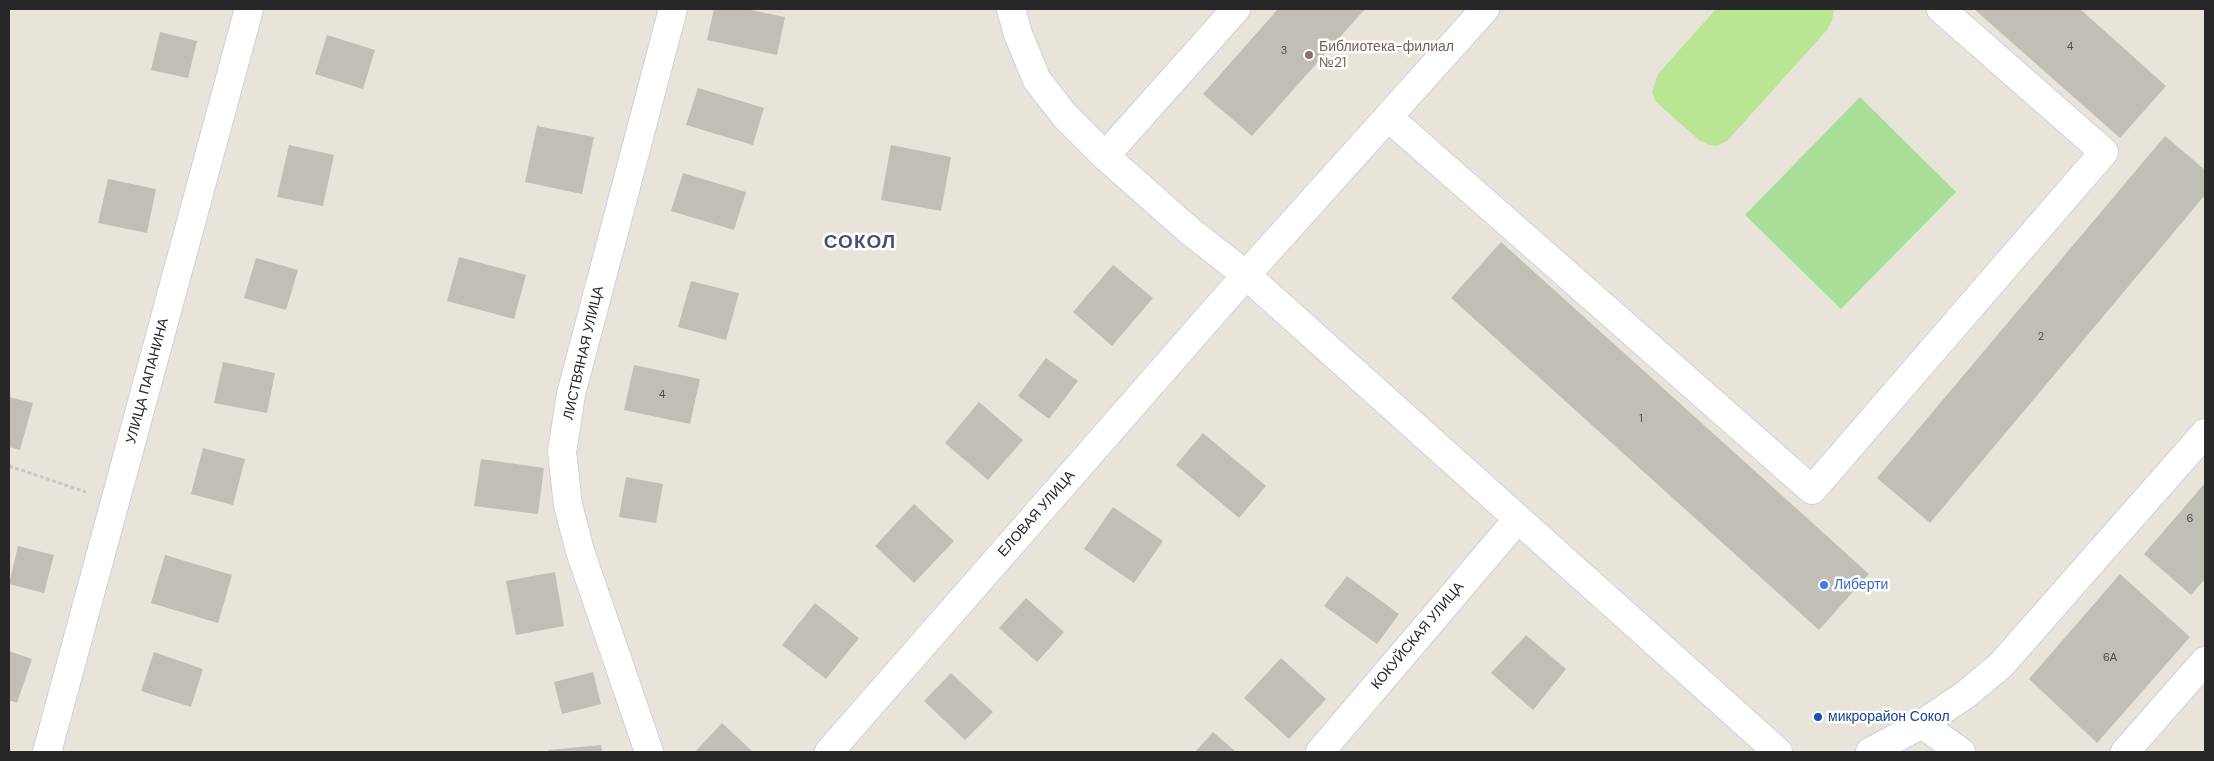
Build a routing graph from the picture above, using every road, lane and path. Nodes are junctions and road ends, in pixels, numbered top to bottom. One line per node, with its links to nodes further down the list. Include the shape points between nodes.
1 (249, 9): 12 (street, УЛИЦА ПАПАНИНА)
2 (673, 9): 17 (street, ЛИСТВЯНАЯ УЛИЦА, via 571,394 562,452 568,505 580,551)
3 (1012, 9): 8 (street, via 1036,80 1065,116)
4 (1236, 9): 8 (street)
5 (1486, 9): 7 (street, ЕЛОВАЯ УЛИЦА)
6 (1941, 9): 7 (street, via 2104,152 1812,490)
7 (1388, 117): 9 (street, ЕЛОВАЯ УЛИЦА)
8 (1105, 156): 9 (street)
9 (1246, 276): 13 (street); 18 (street, ЕЛОВАЯ УЛИЦА)
10 (2205, 432): 15 (street, via 2001,665)
11 (9, 466): 12 (path)
12 (115, 502): 16 (street, УЛИЦА ПАПАНИНА)
13 (1517, 520): 19 (street, КОКУЙСКАЯ УЛИЦА); 20 (street)
14 (2205, 661): 23 (street)
15 (1922, 724): 21 (street); 22 (street)
16 (47, 752)
17 (649, 752)
18 (829, 752)
19 (1320, 752)
20 (1778, 752)
21 (1870, 752)
22 (1961, 752)
23 (2125, 752)

